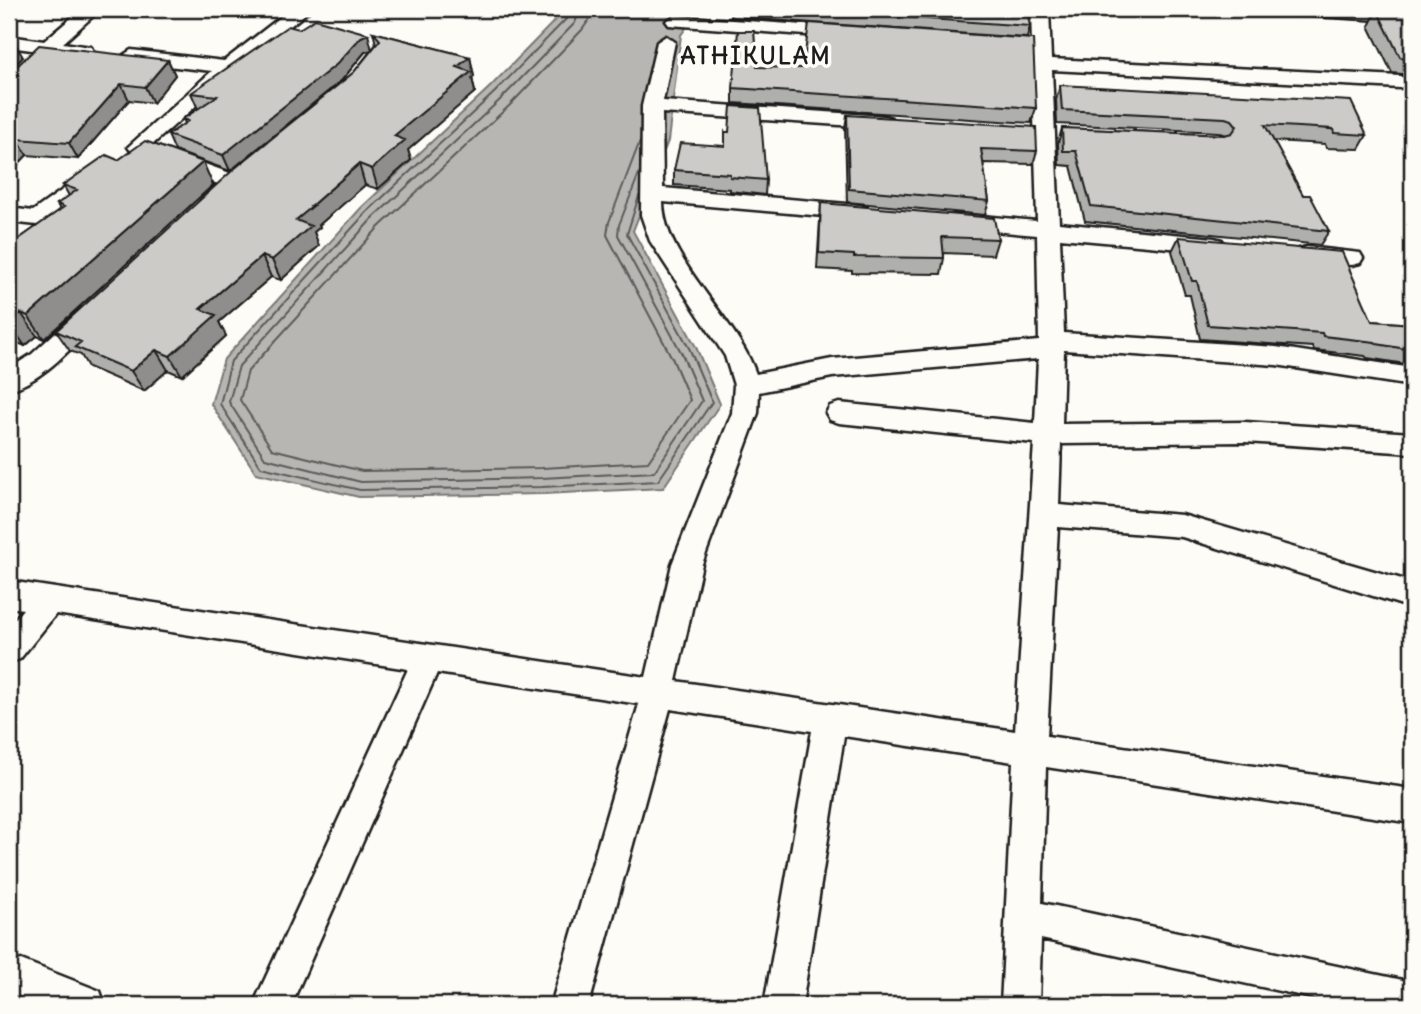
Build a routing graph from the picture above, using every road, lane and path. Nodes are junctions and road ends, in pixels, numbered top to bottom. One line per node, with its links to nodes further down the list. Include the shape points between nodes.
1 (92, 9): 8 (street)
2 (302, 9): 11 (street)
3 (1040, 9): 9 (street)
4 (1285, 9): 5 (street)
5 (1412, 16)
6 (865, 34): 13 (street, via 671,32)
7 (9, 42): 8 (street)
8 (48, 47): 10 (street); 11 (street)
9 (1037, 52): 12 (street); 15 (street)
10 (29, 66)
11 (228, 67): 17 (street)
12 (1399, 82)
13 (652, 106): 14 (street); 18 (street)
14 (909, 124)
15 (1038, 133): 16 (street); 23 (street)
16 (1071, 135)
17 (138, 147): 19 (street, via 37,218); 21 (street, via 239,177)
18 (653, 194): 20 (street); 31 (street, via 652,215 661,241 737,355)
19 (9, 215)
20 (884, 215)
21 (193, 219)
22 (939, 220): 23 (street)
23 (1048, 230): 24 (street); 28 (street)
24 (1242, 248)
25 (1283, 251): 26 (street)
26 (1352, 258)
27 (102, 304): 30 (street, via 41,360)
28 (1051, 345): 29 (street, via 1276,356); 31 (street, via 832,368); 33 (street)
29 (1412, 377)
30 (9, 382)
31 (747, 385): 41 (street, via 745,413 687,564)
32 (839, 413): 33 (street)
33 (1047, 434): 34 (street, via 1245,432); 35 (street)
34 (1412, 443)
35 (1045, 515): 37 (street, via 1182,526); 43 (street)
36 (9, 594): 38 (street)
37 (1412, 595)
38 (48, 601): 39 (street); 40 (street)
39 (9, 649)
40 (428, 659): 41 (street); 50 (street)
41 (658, 693): 42 (street); 51 (street)
42 (831, 719): 43 (street); 52 (street)
43 (1030, 749): 44 (street); 45 (street)
44 (1412, 806)
45 (1024, 917): 47 (street); 53 (street)
46 (13, 984): 49 (street)
47 (1335, 994): 48 (street)
48 (1412, 1001)
49 (86, 1005)
50 (272, 1005)
51 (570, 1005)
52 (783, 1005)
53 (1020, 1005)

